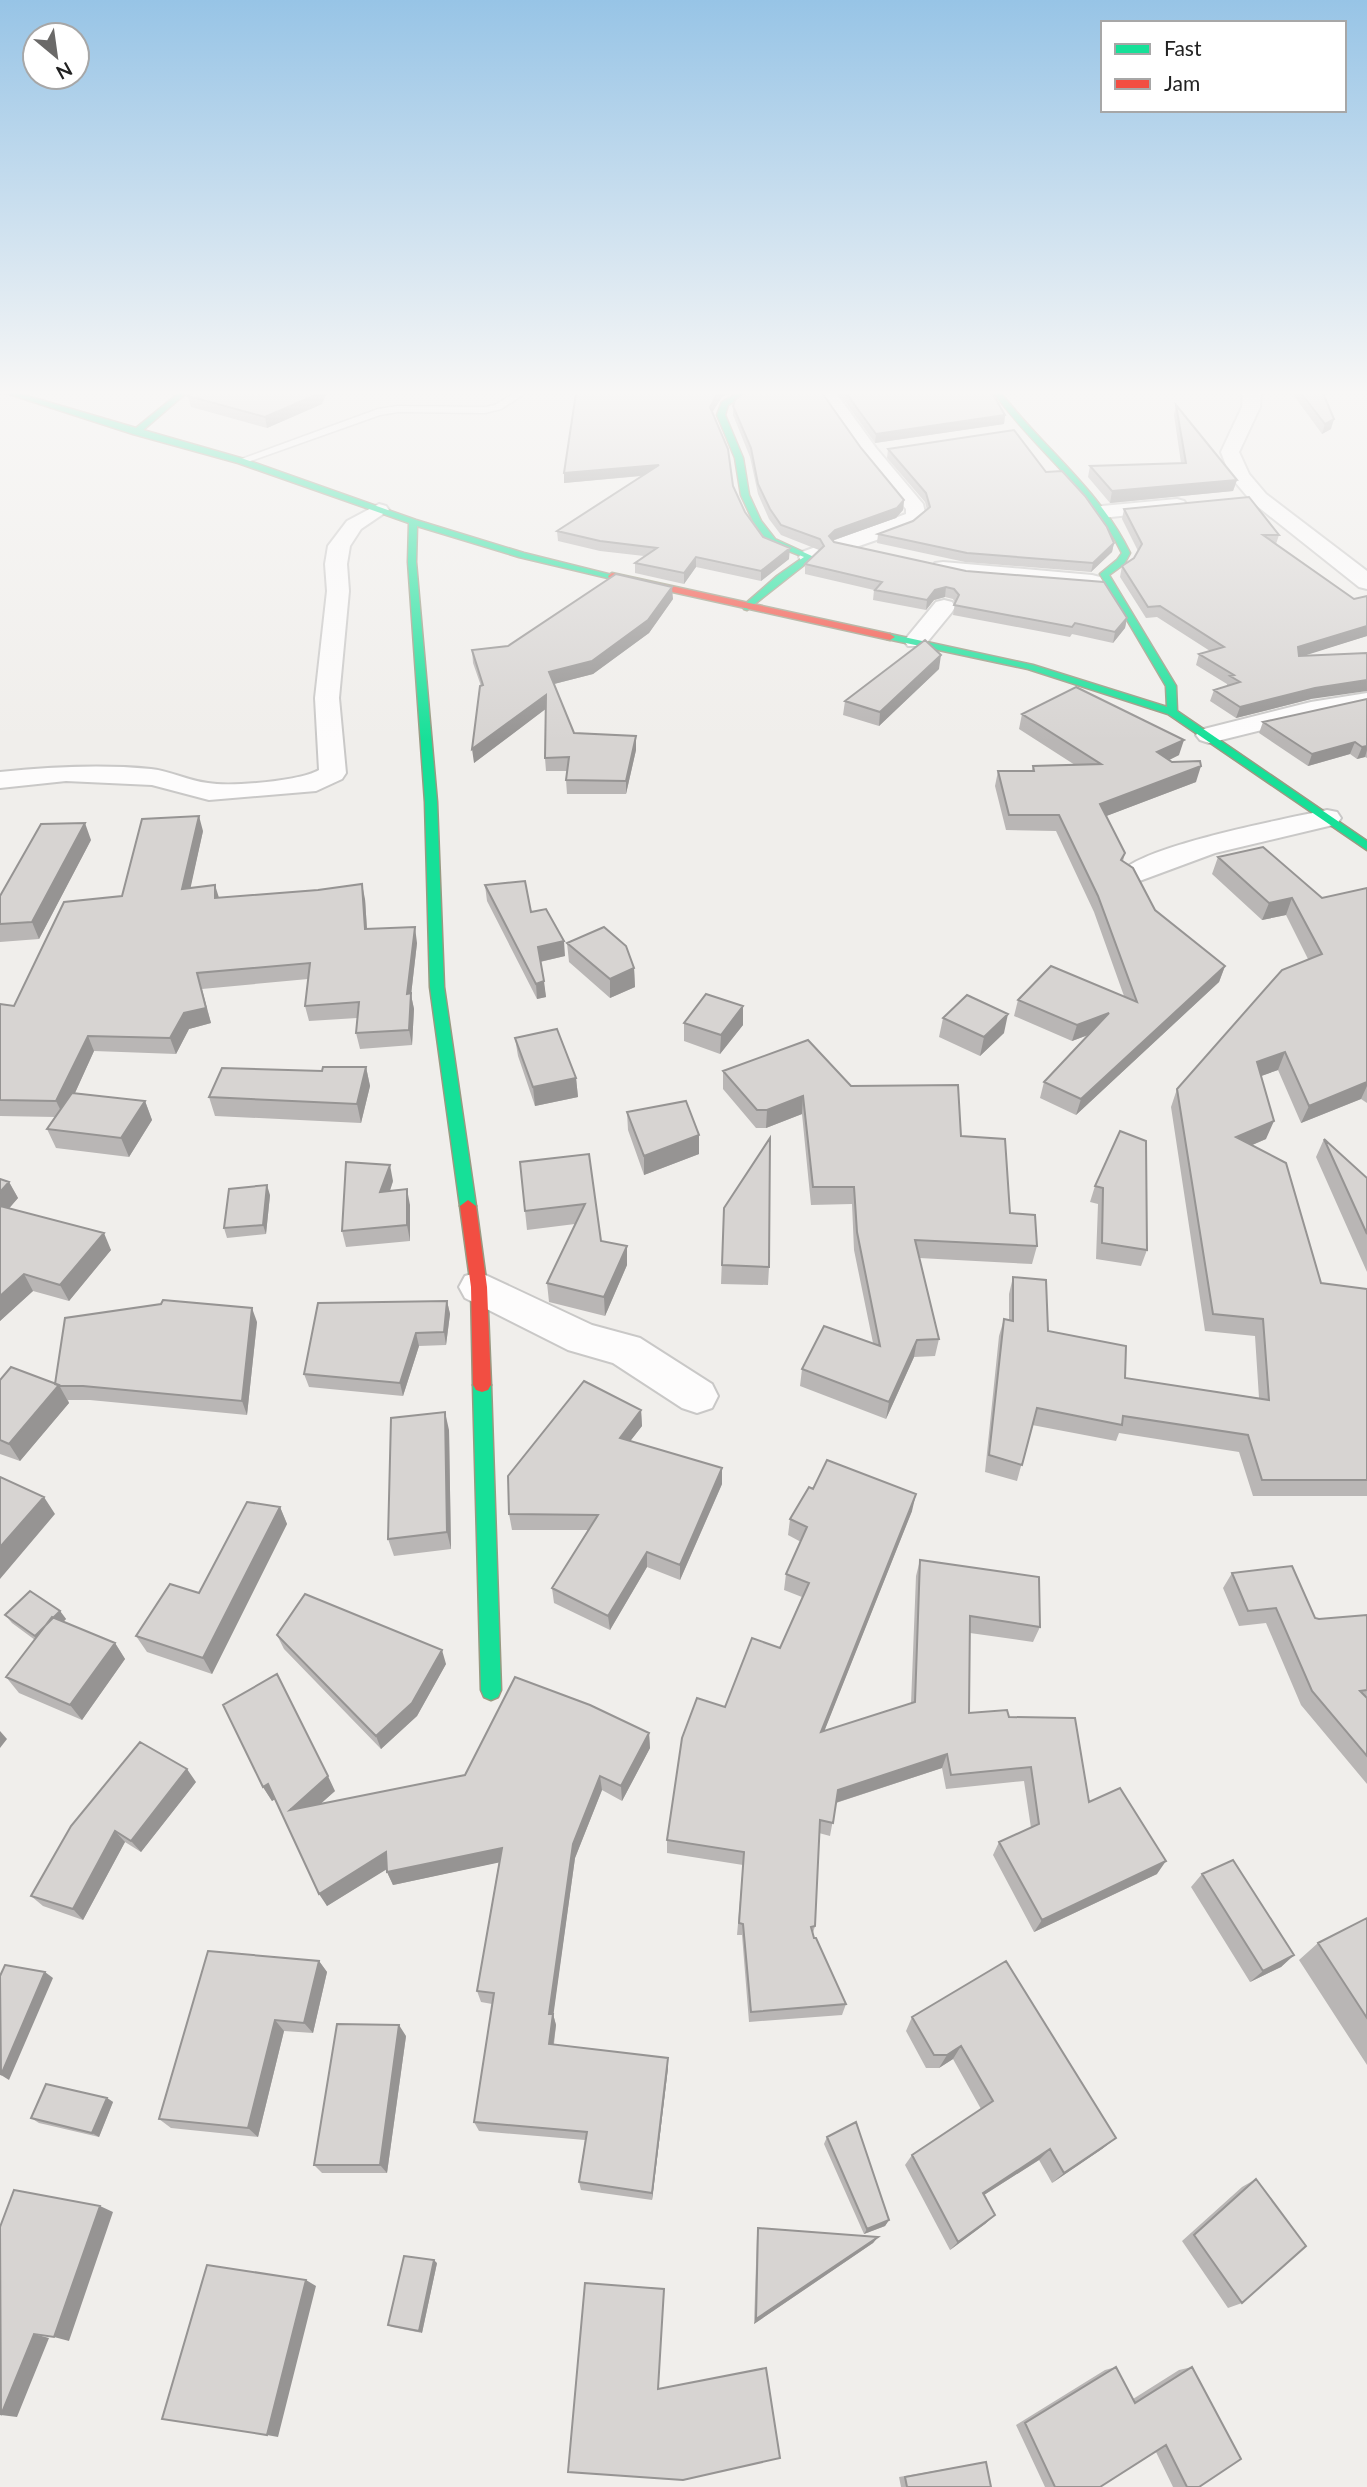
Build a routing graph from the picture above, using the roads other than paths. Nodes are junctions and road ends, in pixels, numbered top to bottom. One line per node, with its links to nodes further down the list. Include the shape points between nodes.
1 (751, 509): 11 (street, via 772,541)
2 (916, 509): 9 (street, via 916,517 904,524)
3 (1099, 509): 7 (street)
4 (1132, 509): 7 (street)
5 (1273, 509): 13 (street)
6 (379, 510): 8 (street); 21 (street, via 354,525 339,546 327,698 333,773 316,783 292,787 209,792 153,777 66,773)
7 (1102, 512): 14 (street, via 1122,539 1126,553 1104,574)
8 (413, 522): 15 (street, via 522,555); 25 (street, via 412,562 431,802 437,987)
9 (844, 545): 10 (street); 11 (street)
10 (884, 555)
11 (810, 557): 15 (street)
12 (925, 564): 14 (street, via 965,572)
13 (1367, 582)
14 (1108, 583): 19 (street, via 1171,686)
15 (747, 607): 17 (street)
16 (944, 607): 17 (street)
17 (916, 641): 19 (street, via 1030,667)
18 (1367, 700): 20 (street)
19 (1172, 712): 20 (street)
20 (1209, 735): 22 (street)
21 (0, 780)
22 (1326, 818): 23 (street); 24 (street, via 1201,847)
23 (1367, 846)
24 (1134, 874)
25 (479, 1287): 26 (street, via 582,1339 625,1350); 27 (street)
26 (697, 1396)
27 (491, 1690)

